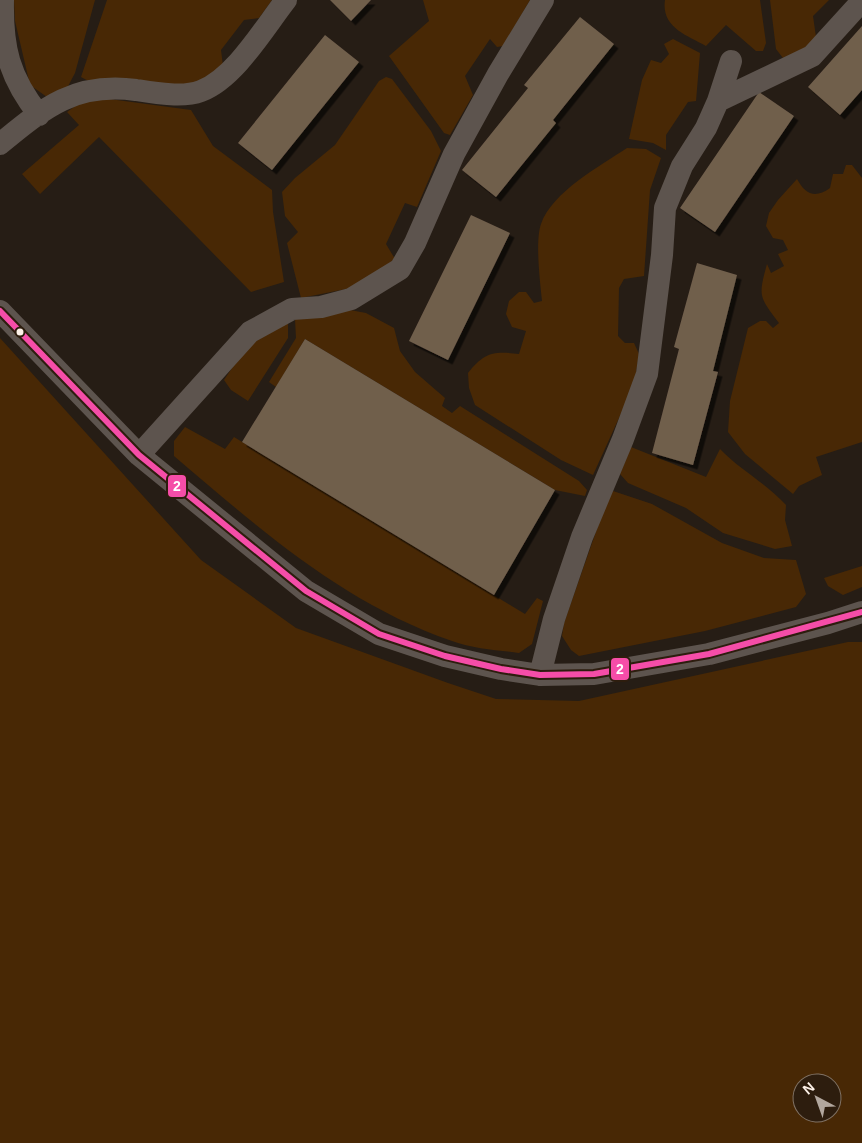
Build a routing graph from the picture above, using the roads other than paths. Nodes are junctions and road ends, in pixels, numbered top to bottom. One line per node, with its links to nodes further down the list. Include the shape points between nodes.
1 (3, 0): 7 (street, via 7,59 22,94)
2 (286, 0): 7 (street, via 229,72 200,92 168,94 96,89 77,92)
3 (543, 0): 10 (street, via 454,154 415,243 400,269 351,299 292,309 250,332)
4 (862, 1): 6 (street, via 812,56)
5 (731, 61): 6 (street)
6 (718, 101): 12 (street, via 706,128 682,166 665,208 647,374 582,537 554,619)
7 (39, 114): 8 (street)
8 (0, 144)
9 (0, 311): 10 (street)
10 (140, 455): 12 (street, via 306,591 379,634 445,656)
11 (862, 612): 12 (street, via 828,624 709,654 594,674)
12 (540, 675)

